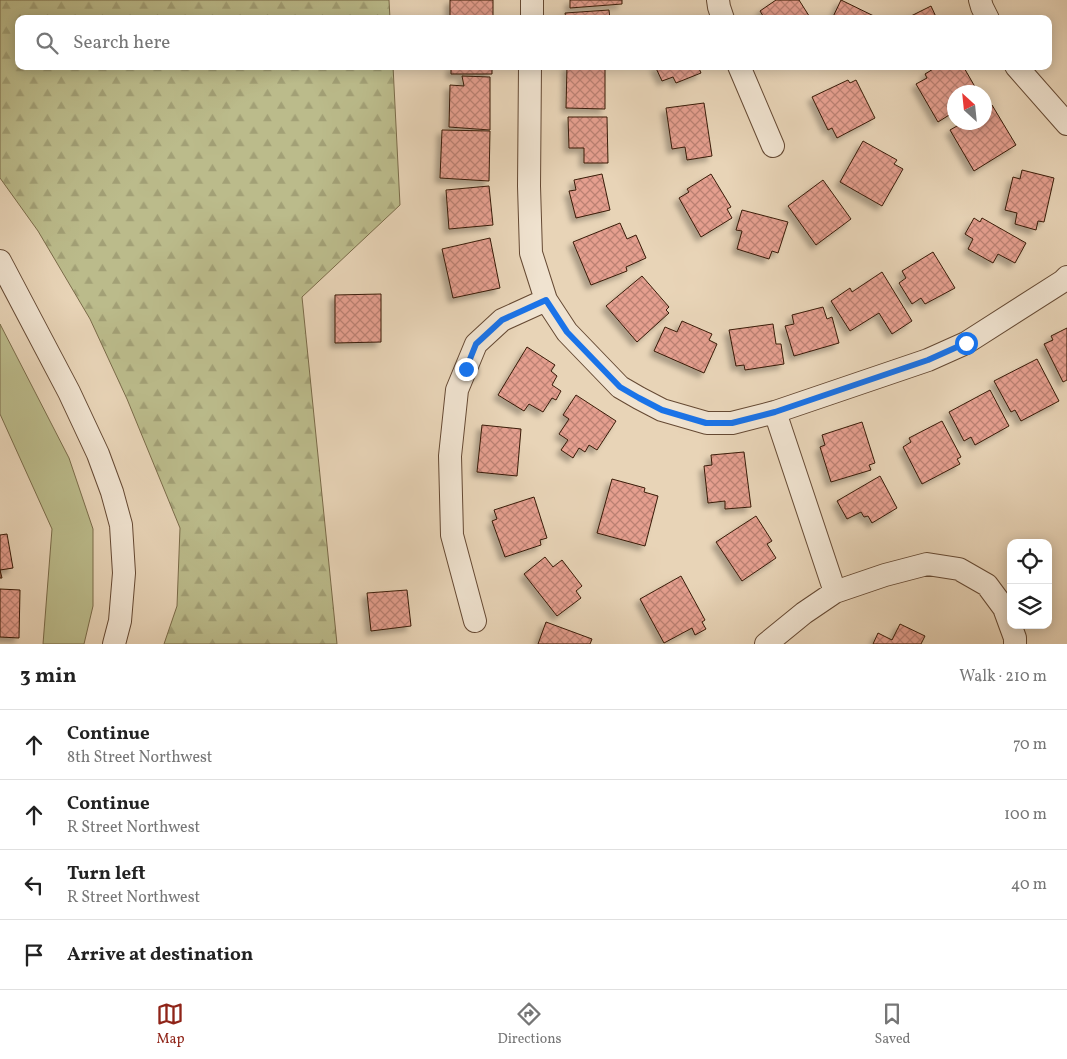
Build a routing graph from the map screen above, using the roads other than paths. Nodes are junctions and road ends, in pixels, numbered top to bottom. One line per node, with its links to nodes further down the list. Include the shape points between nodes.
1 (532, 0): 4 (street)
2 (718, 0): 5 (street)
3 (980, 0): 6 (street)
4 (532, 15)
5 (722, 15)
6 (986, 15)
7 (530, 70): 14 (street, via 531,253)
8 (741, 70): 11 (street)
9 (1020, 70): 10 (street)
10 (1067, 124)
11 (773, 146)
12 (0, 261): 18 (street, via 69,392 112,492 121,525 124,573 120,621)
13 (1065, 279): 15 (street, via 966,343 928,360)
14 (546, 300): 15 (street, via 567,332 620,387 662,410 706,423 732,423); 17 (street, via 502,320 476,344 457,390 450,456 452,536)
15 (775, 412): 16 (street)
16 (835, 592): 19 (street); 20 (street, via 927,564 959,569 991,589 1004,608)
17 (475, 621)
18 (114, 644)
19 (766, 644)
20 (1016, 644)

